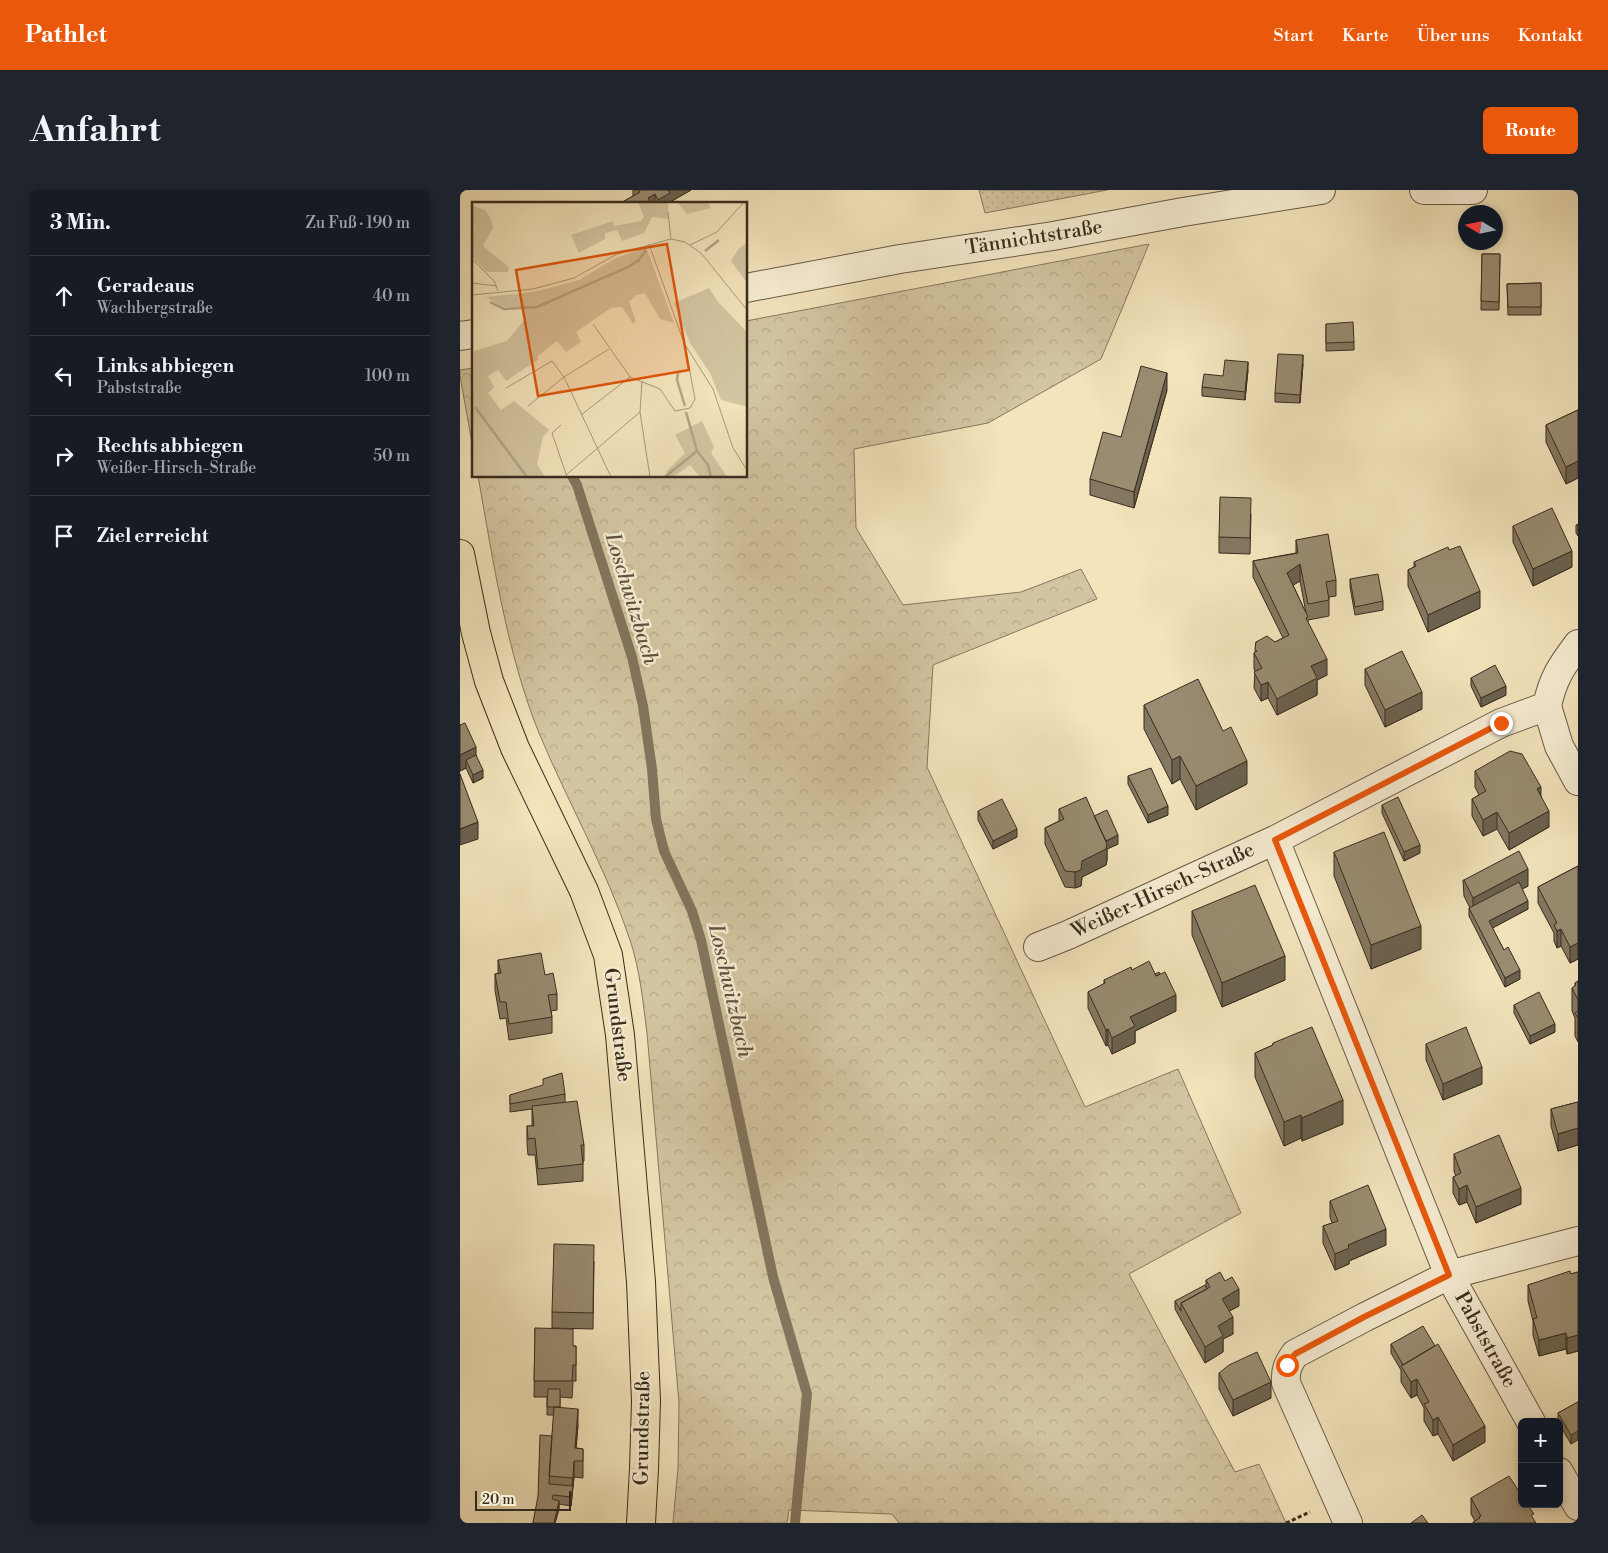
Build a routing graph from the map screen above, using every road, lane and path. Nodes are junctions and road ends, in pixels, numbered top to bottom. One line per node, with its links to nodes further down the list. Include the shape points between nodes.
1 (1321, 190): 4 (street, Tännichtstraße, via 900,259)
2 (1424, 190): 3 (street)
3 (1473, 190)
4 (748, 288)
5 (460, 554): 16 (main road, Grundstraße, via 489,681 515,748 584,891 608,955 620,1035 641,1282 646,1401)
6 (1578, 644): 7 (street, via 1558,672)
7 (1547, 706): 8 (street, via 1559,746); 9 (street, Weißer-Hirsch-Straße, via 1501,723)
8 (1578, 781)
9 (1275, 840): 10 (street, Weißer-Hirsch-Straße, via 1068,936); 12 (street, Pabststraße)
10 (1038, 946)
11 (1578, 1241): 12 (street)
12 (1449, 1275): 13 (street, Pabststraße); 17 (street, via 1295,1354 1287,1365 1286,1383)
13 (1529, 1418)
14 (1563, 1479): 15 (street)
15 (1578, 1506)
16 (641, 1523)
17 (1348, 1523)

